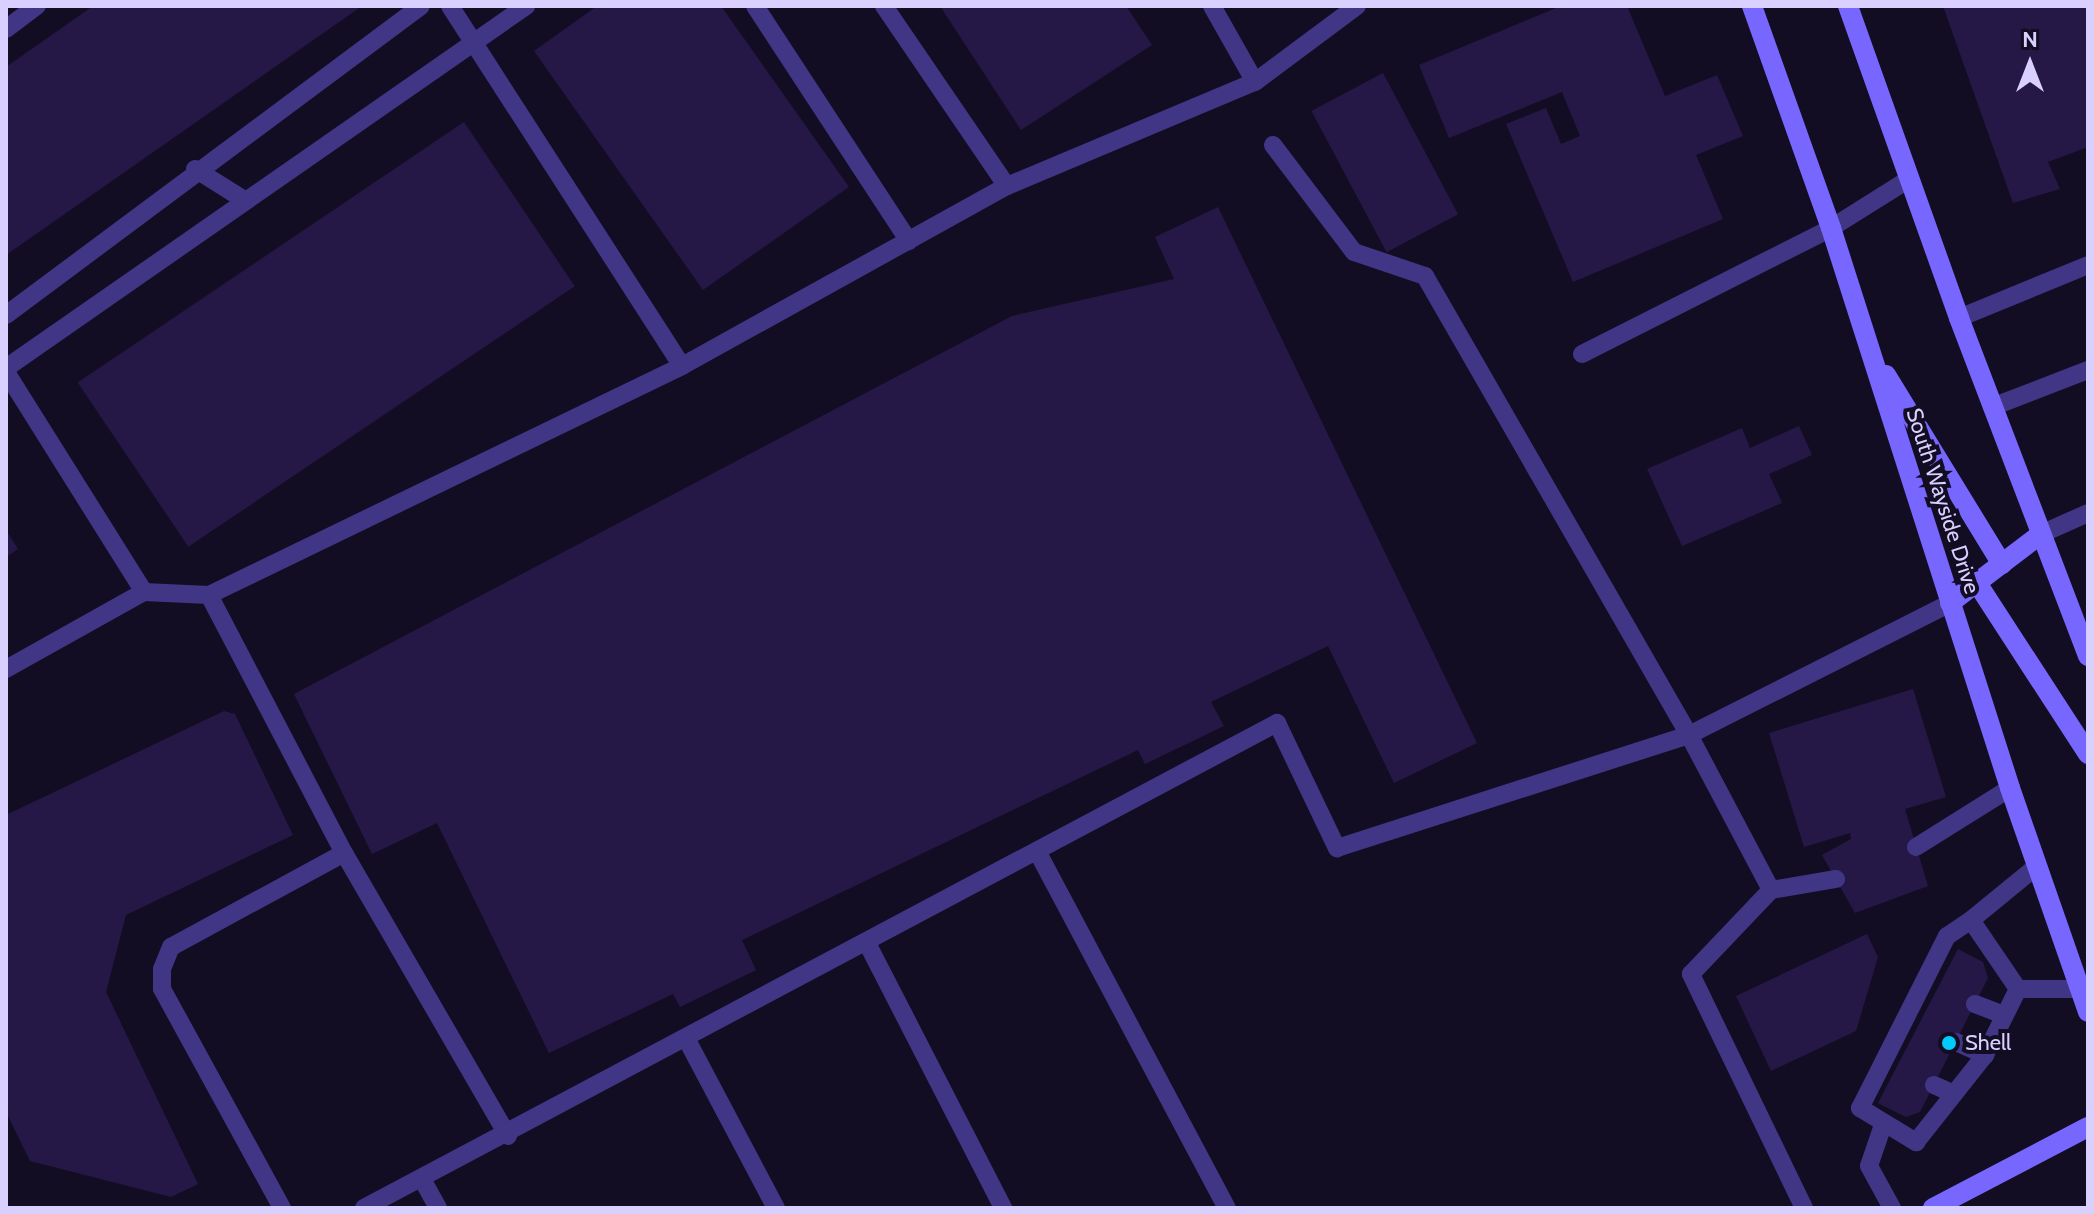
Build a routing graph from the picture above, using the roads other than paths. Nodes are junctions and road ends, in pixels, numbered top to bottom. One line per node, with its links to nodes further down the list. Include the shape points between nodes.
1 (37, 6): 11 (lane)
2 (421, 6): 15 (lane)
3 (450, 6): 12 (lane)
4 (526, 6): 12 (lane)
5 (755, 6): 20 (lane)
6 (884, 6): 17 (lane)
7 (1212, 6): 13 (lane)
8 (1357, 6): 13 (lane)
9 (1752, 6): 19 (main road, South Wayside Drive)
10 (1848, 6): 16 (main road)
11 (6, 29)
12 (472, 44): 18 (lane); 26 (lane)
13 (1255, 82): 17 (lane)
14 (1273, 145): 39 (lane, via 1354,252 1425,276)
15 (195, 169): 18 (lane); 22 (lane)
16 (1909, 179): 19 (lane); 23 (main road)
17 (1007, 186): 20 (lane)
18 (246, 201): 27 (lane)
19 (1831, 228): 24 (main road, South Wayside Drive); 25 (lane)
20 (909, 241): 26 (lane)
21 (2088, 265): 23 (lane)
22 (6, 315)
23 (1959, 318): 29 (main road)
24 (1869, 348): 32 (main road); 36 (main road, South Wayside Drive)
25 (1582, 354)
26 (682, 366): 35 (lane)
27 (6, 370): 34 (lane)
28 (2088, 370): 29 (lane)
29 (1992, 407): 31 (main road)
30 (2088, 513): 31 (lane)
31 (2041, 534): 32 (main road); 37 (main road)
32 (2002, 564): 33 (main road)
33 (1977, 583): 36 (main road); 40 (main road)
34 (144, 592): 35 (lane); 38 (lane)
35 (209, 595): 44 (lane)
36 (1950, 603): 39 (lane); 41 (main road, South Wayside Drive)
37 (2088, 656)
38 (6, 669)
39 (1689, 735): 43 (lane, via 1337,848 1277,723); 47 (lane)
40 (2088, 754)
41 (2010, 788): 42 (lane); 45 (main road, South Wayside Drive)
42 (1916, 847)
43 (1037, 851): 49 (lane); 69 (lane)
44 (344, 853): 62 (lane); 64 (lane, via 171,947 162,969 162,989)
45 (2037, 866): 48 (lane); 51 (main road, South Wayside Drive)
46 (1836, 879): 47 (lane)
47 (1771, 890): 70 (lane, via 1691,974)
48 (1971, 920): 50 (lane); 60 (lane, via 1947,936 1933,984 1892,1063 1860,1108)
49 (867, 943): 55 (lane); 68 (lane)
50 (2018, 989): 51 (lane); 54 (lane)
51 (2080, 989): 53 (main road, South Wayside Drive)
52 (1975, 1004): 54 (lane)
53 (2088, 1012)
54 (2003, 1015): 57 (lane)
55 (687, 1040): 62 (lane); 67 (lane)
56 (1956, 1042): 57 (lane)
57 (1985, 1055): 59 (lane)
58 (1934, 1085): 59 (lane)
59 (1954, 1094): 60 (lane, via 1916,1142)
60 (1883, 1125): 71 (lane, via 1869,1166)
61 (2088, 1127): 72 (main road)
62 (508, 1136): 63 (lane)
63 (422, 1179): 65 (lane); 66 (lane)
64 (282, 1208)
65 (364, 1208)
66 (438, 1208)
67 (776, 1208)
68 (1003, 1208)
69 (1227, 1208)
70 (1804, 1208)
71 (1892, 1208)
72 (1933, 1208)

